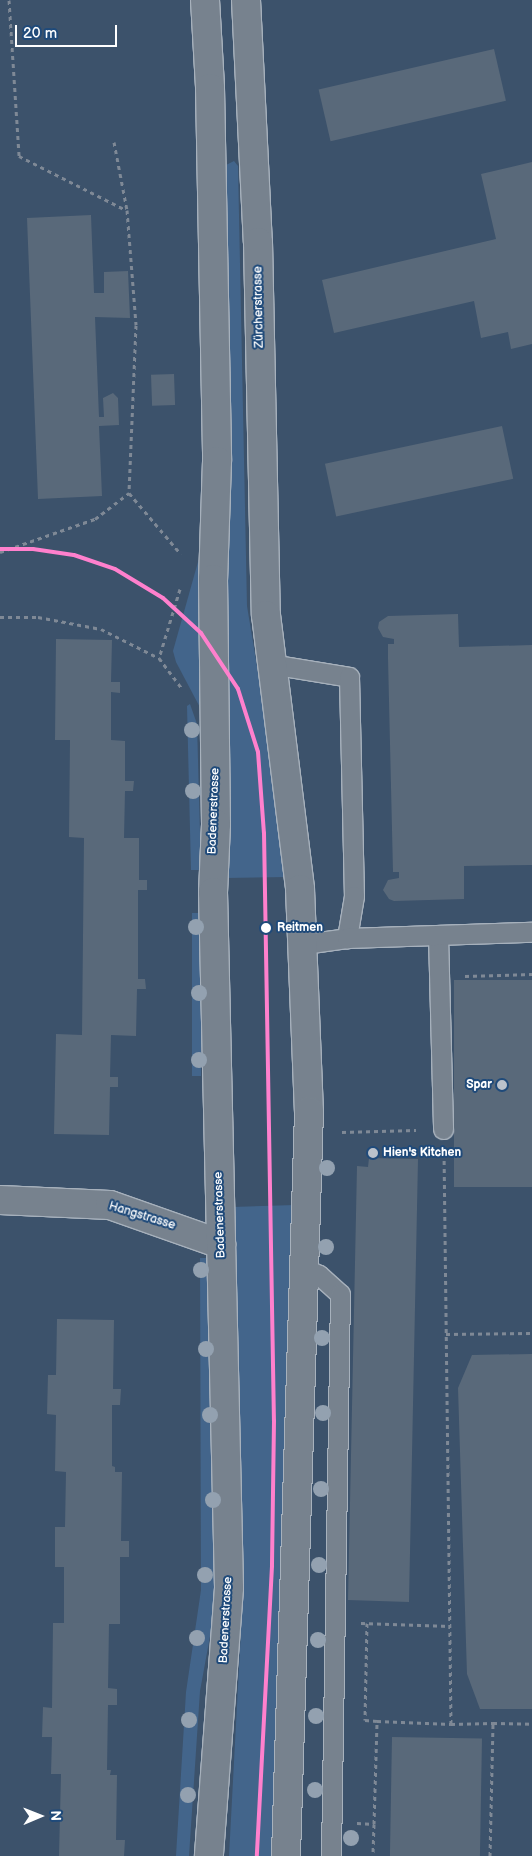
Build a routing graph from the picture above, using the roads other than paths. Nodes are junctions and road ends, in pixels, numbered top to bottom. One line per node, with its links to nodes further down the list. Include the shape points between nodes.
1 (205, 0): 10 (main road, Badenerstrasse, via 210,88 217,452 213,883)
2 (246, 0): 3 (main road, Zürcherstrasse, via 258,242 266,614)
3 (270, 664): 6 (lane, via 349,676 354,896); 7 (main road, via 295,834)
4 (532, 932): 5 (lane)
5 (438, 935): 6 (lane); 8 (lane)
6 (347, 938): 7 (lane)
7 (304, 944): 11 (main road, via 309,1111)
8 (443, 1129)
9 (0, 1200): 10 (main road, Hangstrasse, via 110,1205)
10 (221, 1244): 12 (main road, Badenerstrasse, via 229,1588)
11 (306, 1269): 13 (main road); 14 (lane, via 319,1275 340,1294)
12 (209, 1856)
13 (286, 1856)
14 (330, 1856)

